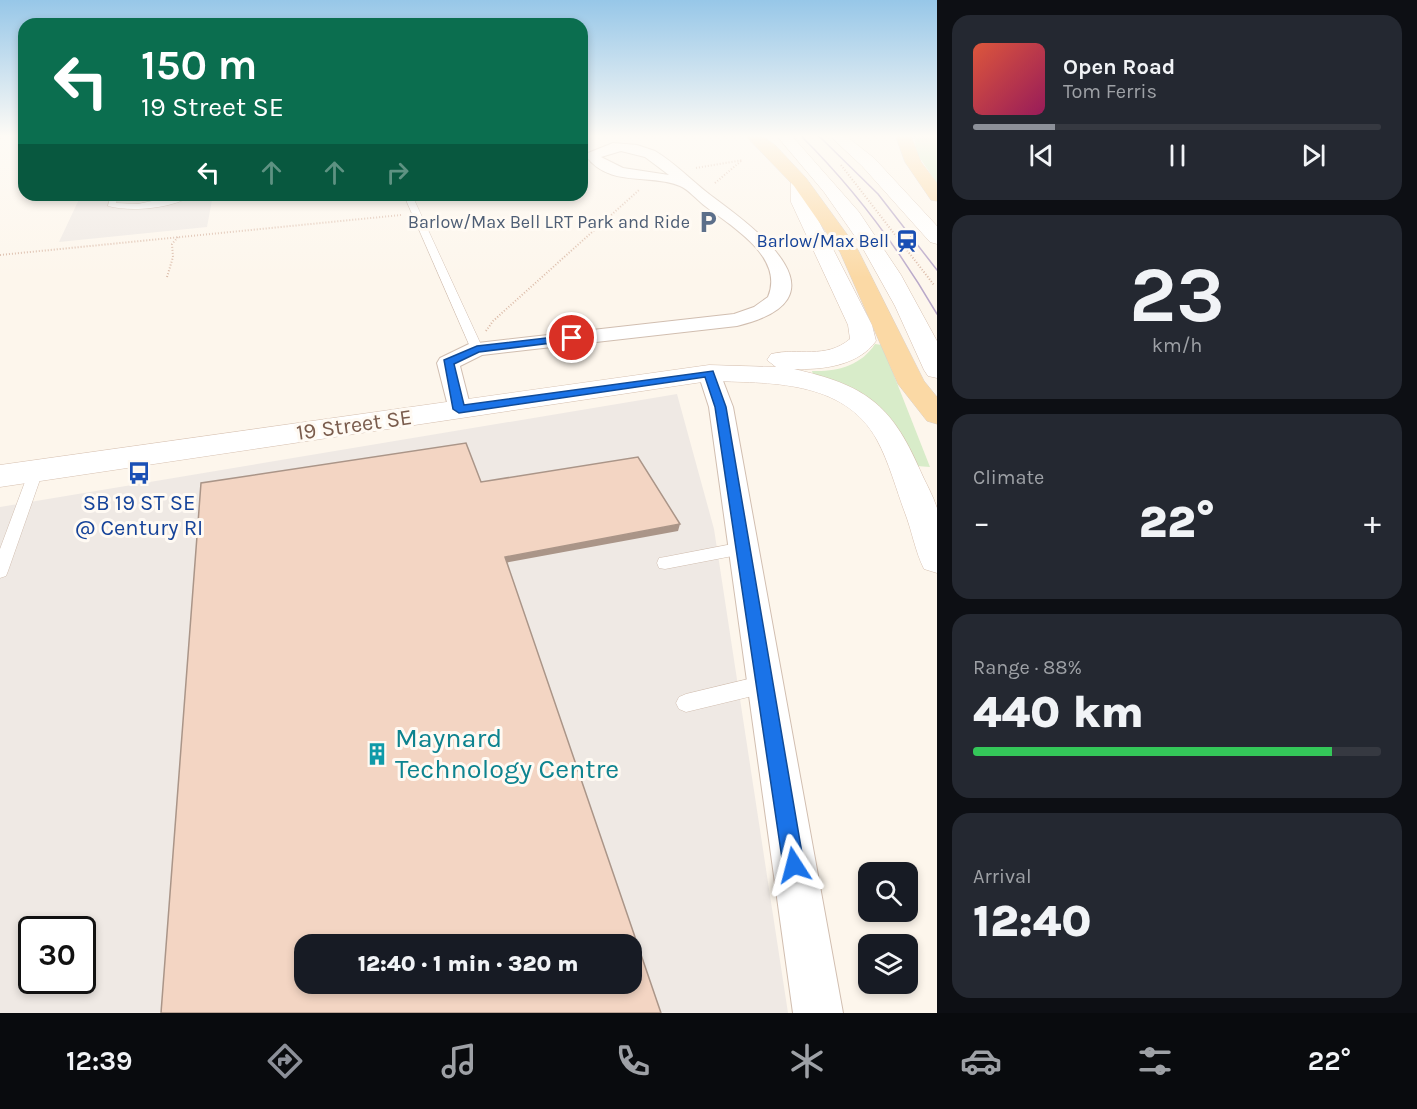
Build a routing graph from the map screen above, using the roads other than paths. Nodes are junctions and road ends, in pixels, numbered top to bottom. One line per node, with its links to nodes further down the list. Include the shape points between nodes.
1 (696, 183): 12 (street, via 771,255 781,281 778,297 767,308 737,320)
2 (800, 183): 14 (street, via 800,202 860,325 863,340 853,352 834,360 755,360 728,363)
3 (801, 183): 16 (main road, via 850,252 912,384)
4 (824, 183): 13 (street, via 858,223 891,277)
5 (887, 183): 11 (street)
6 (928, 183): 7 (main road)
7 (937, 196)
8 (112, 201): 9 (lane, via 111,204 134,206)
9 (168, 201)
10 (411, 201): 12 (lane)
11 (937, 238)
12 (477, 349): 15 (street, via 448,363)
13 (937, 369)
14 (709, 373): 15 (street, 19 Street SE); 19 (street, via 721,407); 21 (street, via 787,375 817,382 844,393 871,412 891,437)
15 (459, 409): 17 (street, 19 Street SE)
16 (937, 415)
17 (36, 471): 18 (street, 19 Street SE); 20 (lane)
18 (0, 476)
19 (743, 548): 22 (lane); 24 (street)
20 (3, 553): 23 (lane)
21 (937, 559)
22 (665, 563)
23 (0, 572)
24 (765, 684): 25 (lane); 26 (street)
25 (686, 703)
26 (818, 1013)

